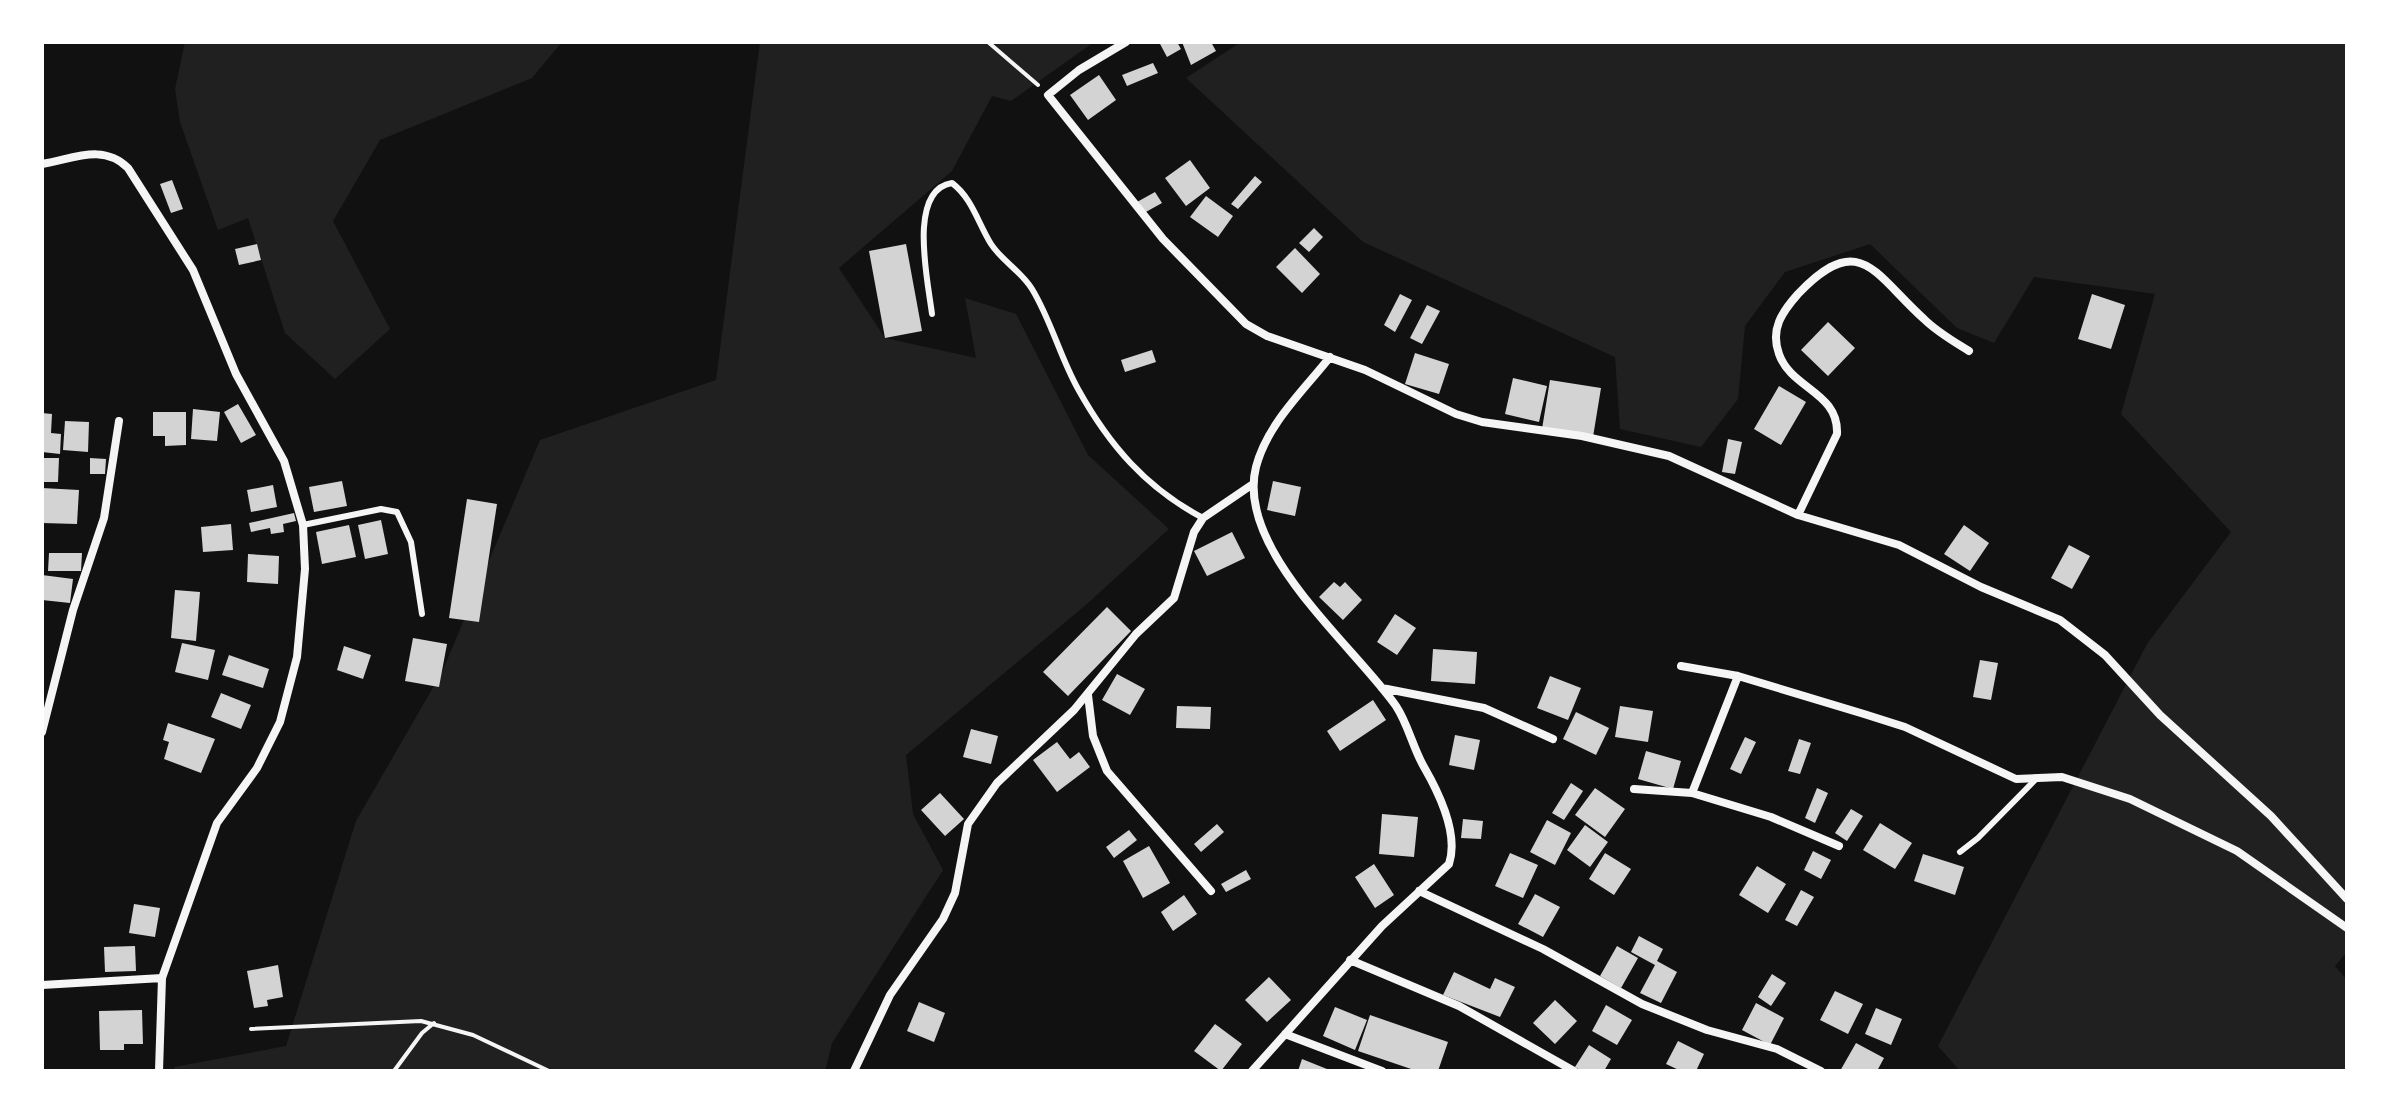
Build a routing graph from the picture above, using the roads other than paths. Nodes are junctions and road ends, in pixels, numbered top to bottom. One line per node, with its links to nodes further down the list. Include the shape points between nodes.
1 (1126, 42): 5 (street, via 1048,95 1163,239 1227,308 1267,336)
2 (42, 164): 10 (street, via 98,153 116,156 128,168 193,270 236,374 284,461)
3 (932, 314): 9 (lane, via 924,215 930,197 941,185 952,183 962,191 992,246 1032,290 1077,388 1108,435 1145,480)
4 (1969, 351): 8 (street, via 1924,320 1876,271 1849,261 1821,271 1786,308 1776,331 1786,368 1831,405 1838,424)
5 (1330, 357): 7 (street, via 1276,425 1261,451); 8 (street, via 1482,422 1669,456)
6 (119, 421): 16 (street, via 104,518 73,610)
7 (1253, 484): 9 (street); 14 (street, via 1265,530 1284,567 1326,627)
8 (1798, 515): 25 (street, via 1899,545 2060,620 2271,816)
9 (1203, 518): 15 (street, via 1174,598 1136,634)
10 (303, 525): 11 (lane, via 381,509 397,512 411,542); 28 (street, via 303,600 286,705 257,768 217,823)
11 (422, 614)
12 (1681, 666): 13 (street)
13 (1738, 676): 18 (street, via 1905,727 2016,779); 20 (street)
14 (1382, 688): 17 (street, via 1484,708); 24 (street, via 1436,788 1451,840 1449,864)
15 (1088, 695): 23 (street, via 1093,736 1107,771); 32 (street, via 1015,763 968,824 955,893 890,995)
16 (42, 732)
17 (1553, 739)
18 (2035, 780): 22 (lane); 26 (street, via 2049,776 2083,782 2190,826 2237,851)
19 (1634, 789): 20 (street)
20 (1692, 793): 21 (street, via 1771,817)
21 (1839, 846)
22 (1960, 852)
23 (1211, 891)
24 (1419, 891): 27 (street); 36 (street, via 1543,949 1642,1004 1707,1030 1777,1049)
25 (2347, 899)
26 (2347, 928)
27 (1350, 960): 30 (street); 35 (street, via 1459,1006)
28 (162, 978): 29 (street); 31 (street)
29 (42, 985)
30 (1285, 1034): 33 (street); 34 (street)
31 (159, 1071)
32 (854, 1071)
33 (1252, 1071)
34 (1382, 1071)
35 (1574, 1071)
36 (1821, 1071)

